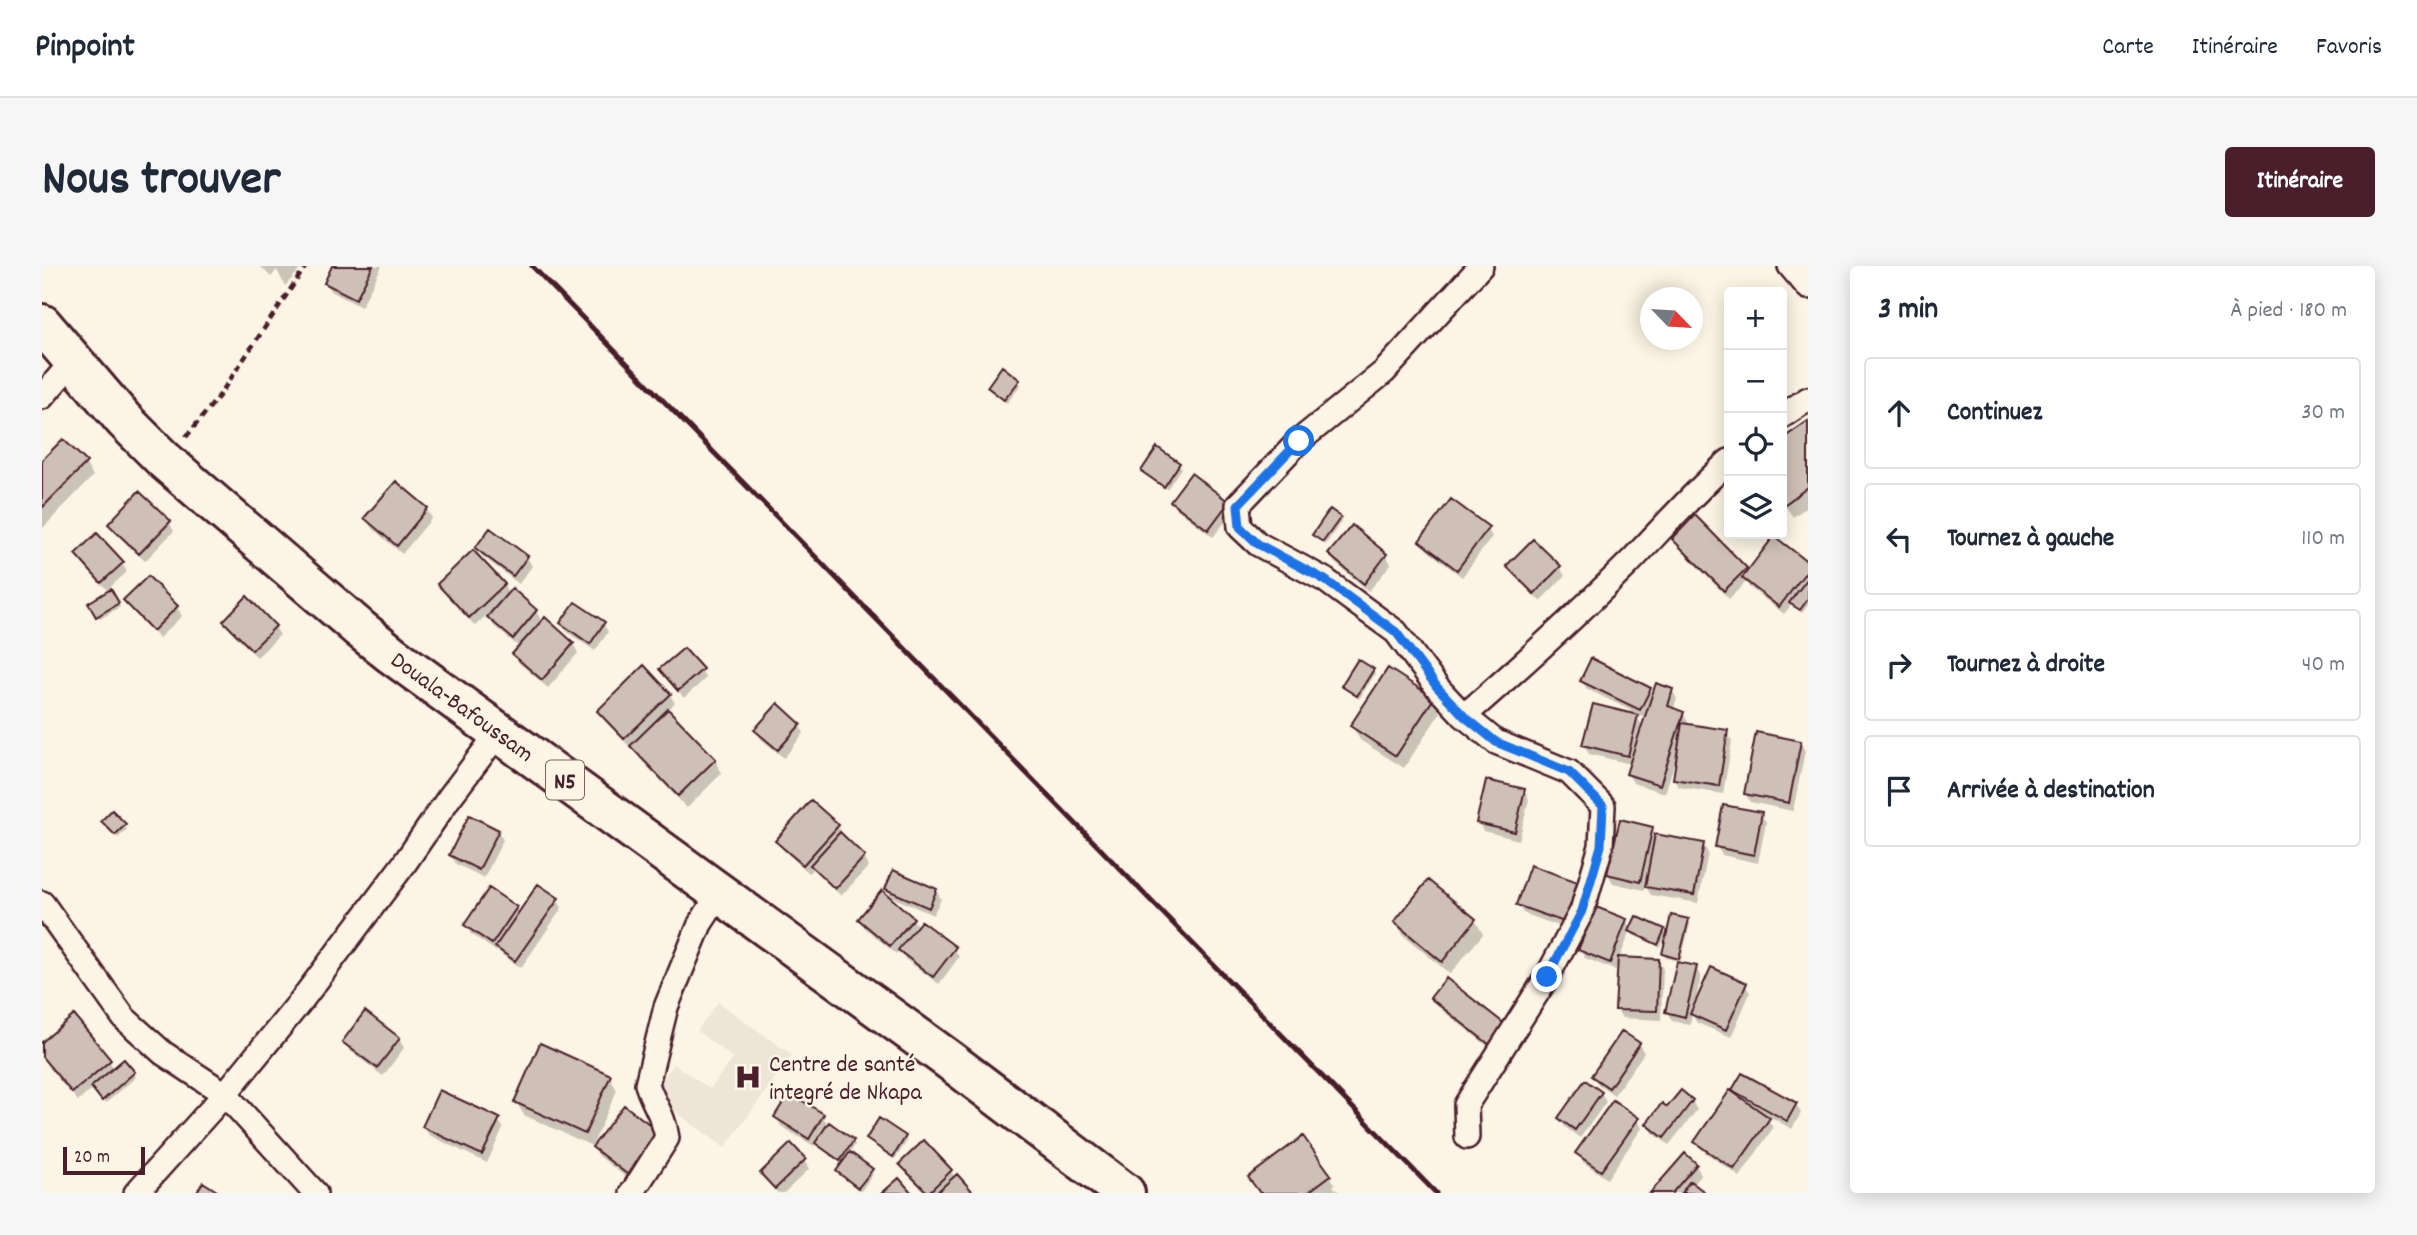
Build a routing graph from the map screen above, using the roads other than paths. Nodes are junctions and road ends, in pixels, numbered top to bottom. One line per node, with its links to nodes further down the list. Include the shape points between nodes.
1 (1481, 266): 10 (street, via 1384,372 1299,441 1238,505 1240,527 1258,544 1325,580 1396,632)
2 (1790, 266): 3 (street)
3 (1808, 287)
4 (42, 324): 5 (highway, Douala-Bafoussam / N5)
5 (74, 361): 6 (street); 11 (highway, Douala-Bafoussam / N5, via 164,460 360,629)
6 (42, 397)
7 (1808, 399): 8 (street)
8 (1787, 413)
9 (1724, 465): 10 (street, via 1525,664)
10 (1464, 716): 15 (street, via 1496,742 1569,772 1603,806 1601,846 1582,911 1547,977 1466,1105)
11 (499, 732): 12 (highway, Douala-Bafoussam / N5); 14 (street, via 301,1001)
12 (720, 893): 18 (street, via 700,924 666,1007 647,1084 662,1113 667,1138); 19 (highway, Douala-Bafoussam / N5)
13 (42, 903): 14 (street, via 124,1018 163,1053)
14 (225, 1094): 16 (street); 17 (street)
15 (1467, 1137)
16 (136, 1193)
17 (315, 1193)
18 (632, 1193)
19 (1125, 1193)

